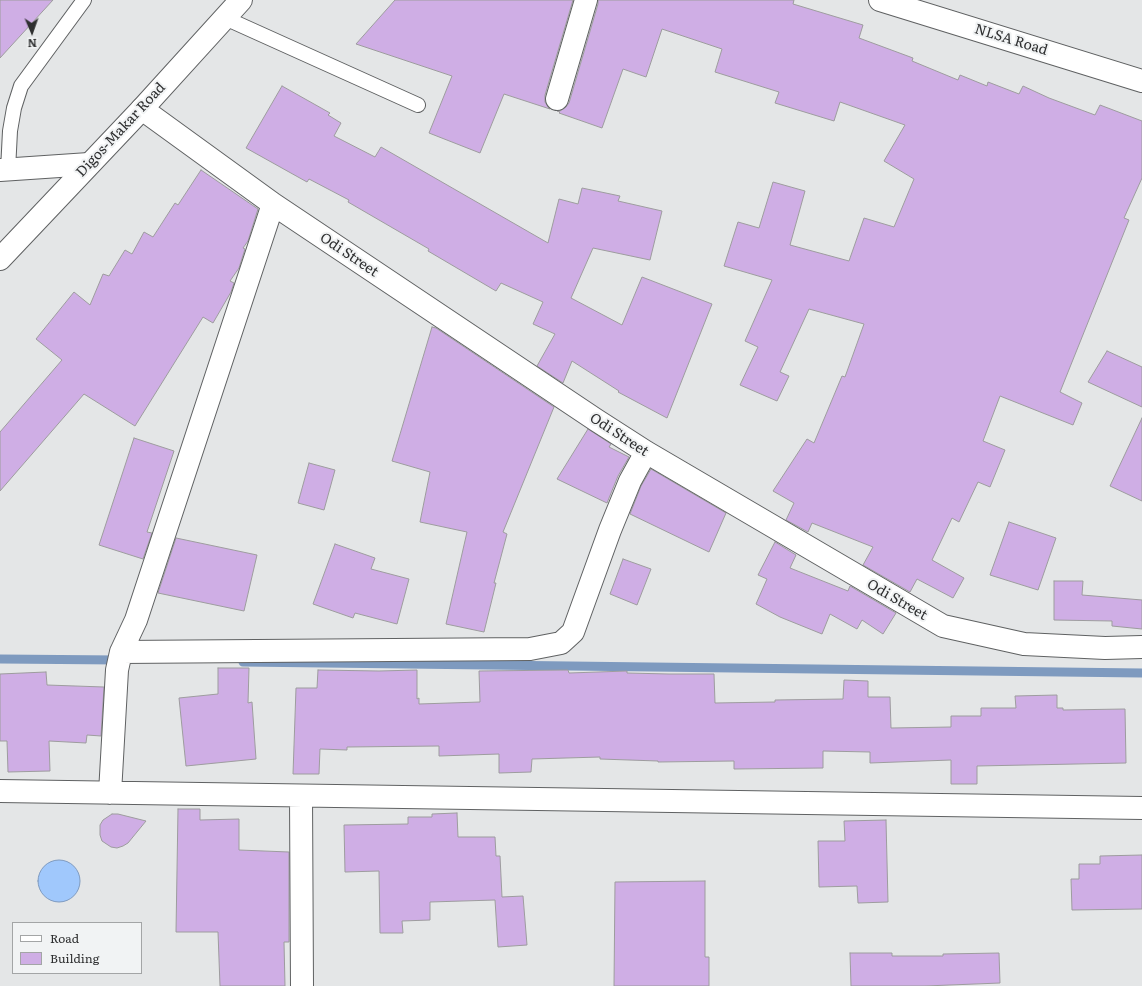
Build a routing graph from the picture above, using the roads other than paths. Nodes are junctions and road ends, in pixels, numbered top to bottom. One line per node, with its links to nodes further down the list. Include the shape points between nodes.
1 (84, 0): 11 (lane, via 21,86 14,108)
2 (242, 0): 5 (street, Digos-Makar Road)
3 (586, 0): 7 (street)
4 (880, 0): 6 (street, NLSA Road)
5 (225, 18): 8 (lane); 9 (street, Digos-Makar Road)
6 (1142, 81)
7 (557, 98)
8 (418, 105)
9 (142, 109): 10 (street, Digos-Makar Road); 12 (street, Odi Street)
10 (89, 164): 11 (street); 13 (street, Digos-Makar Road)
11 (4, 170)
12 (273, 204): 14 (street, Odi Street); 16 (street, via 136,620)
13 (0, 259)
14 (646, 452): 15 (street, Odi Street, via 943,626 1024,644); 16 (street, via 630,481 572,632 561,643 530,649)
15 (1142, 647)
16 (121, 652): 18 (street, via 117,670)
17 (0, 791): 18 (street)
18 (110, 793): 19 (street)
19 (301, 796): 20 (street); 21 (street)
20 (1142, 808)
21 (302, 986)

